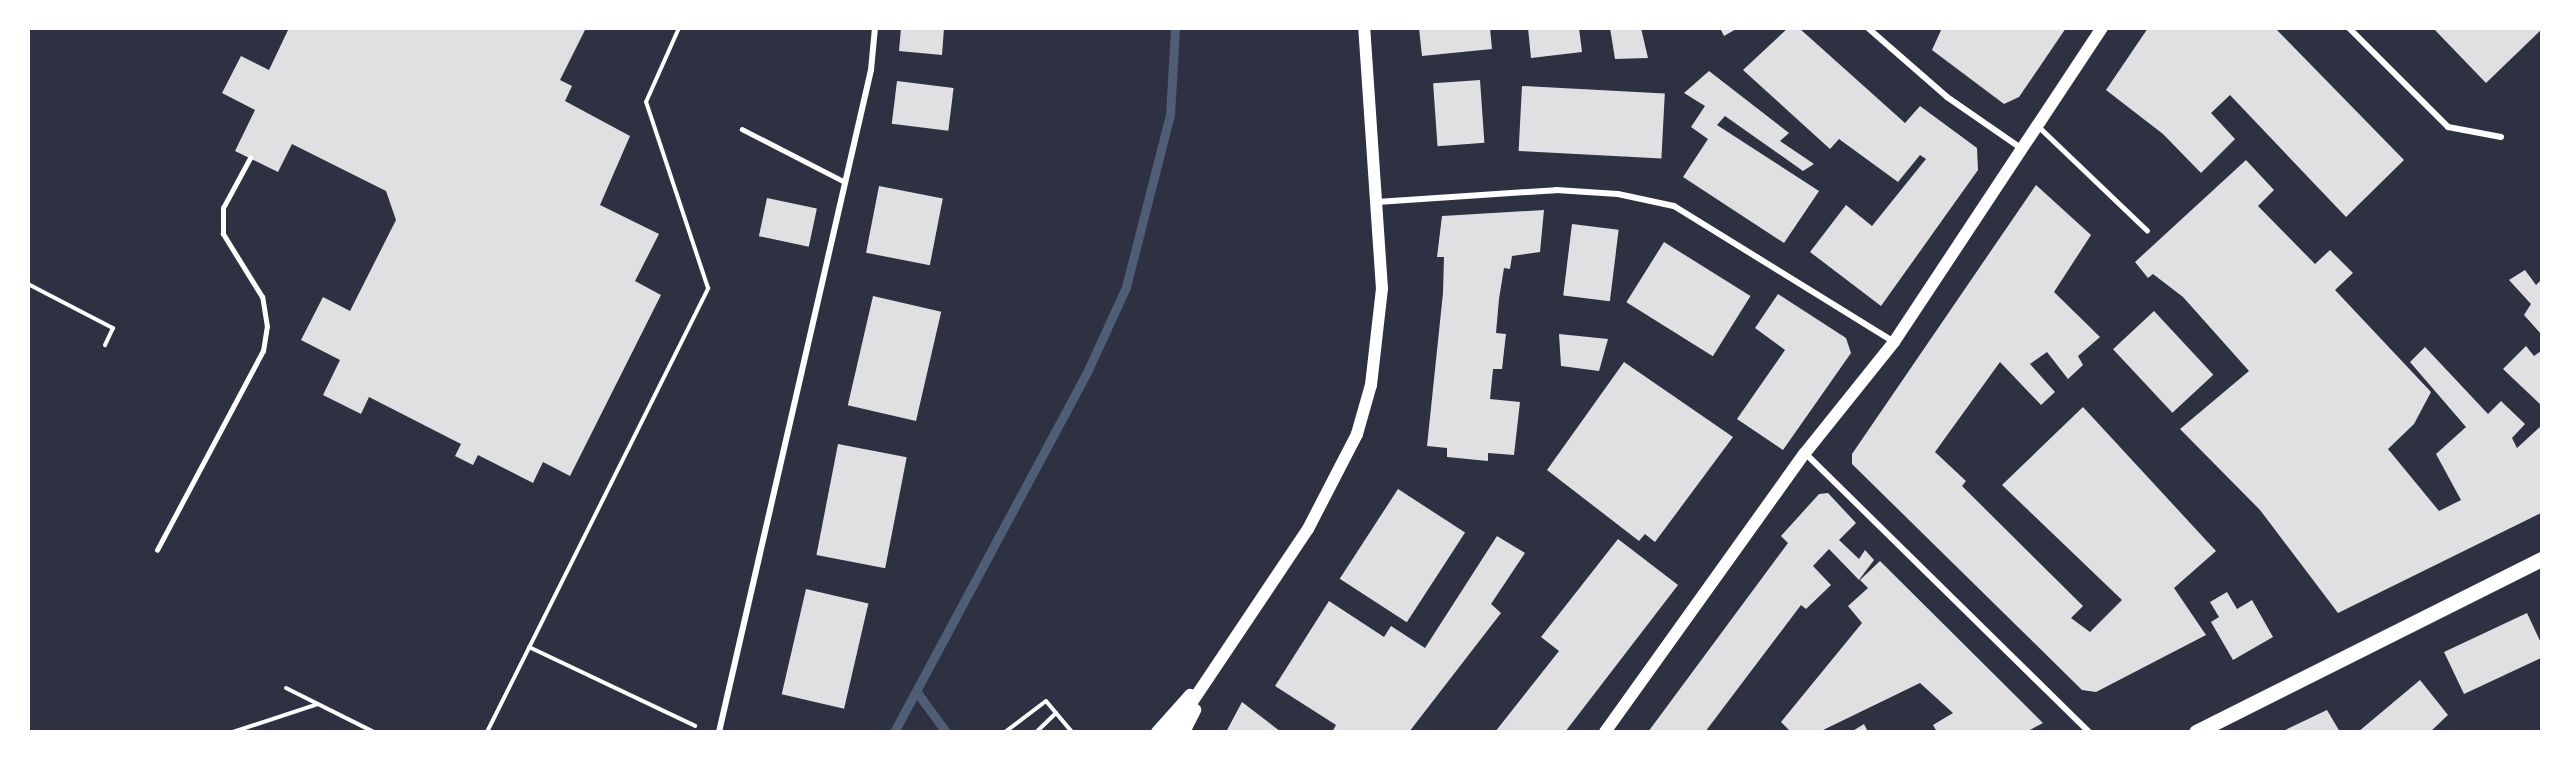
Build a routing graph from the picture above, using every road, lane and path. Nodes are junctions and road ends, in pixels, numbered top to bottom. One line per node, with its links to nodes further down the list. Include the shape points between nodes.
1 (679, 28): 21 (path, via 646,102 708,288)
2 (875, 28): 12 (street)
3 (1364, 28): 13 (main road)
4 (1868, 28): 10 (street, via 1947,97)
5 (2102, 28): 7 (main road)
6 (2349, 28): 9 (street, via 2448,127)
7 (2037, 126): 10 (main road); 14 (lane)
8 (742, 129): 12 (lane)
9 (2501, 137)
10 (2022, 149): 16 (main road)
11 (250, 158): 19 (lane, via 223,208 222,234 262,297 267,327 263,351)
12 (845, 182): 30 (street)
13 (1377, 201): 16 (street, via 1556,190 1618,194 1674,206); 22 (main road, via 1382,289 1371,386 1357,434 1308,529)
14 (2147, 230)
15 (28, 284): 17 (path, via 113,328)
16 (1894, 342): 18 (main road)
17 (105, 345)
18 (1805, 453): 37 (main road); 38 (street)
19 (157, 550)
20 (2541, 558): 39 (main road)
21 (529, 647): 26 (path); 29 (path)
22 (1224, 656): 34 (main road); 35 (main road); 36 (main road)
23 (286, 687): 24 (path)
24 (319, 704): 27 (path); 28 (path)
25 (1056, 713): 31 (path, via 1046,701); 32 (path); 33 (path)
26 (695, 726)
27 (233, 732)
28 (374, 732)
29 (487, 732)
30 (718, 732)
31 (1005, 732)
32 (1036, 732)
33 (1072, 732)
34 (1157, 732)
35 (1172, 732)
36 (1184, 732)
37 (1605, 732)
38 (2089, 732)
39 (2196, 732)

